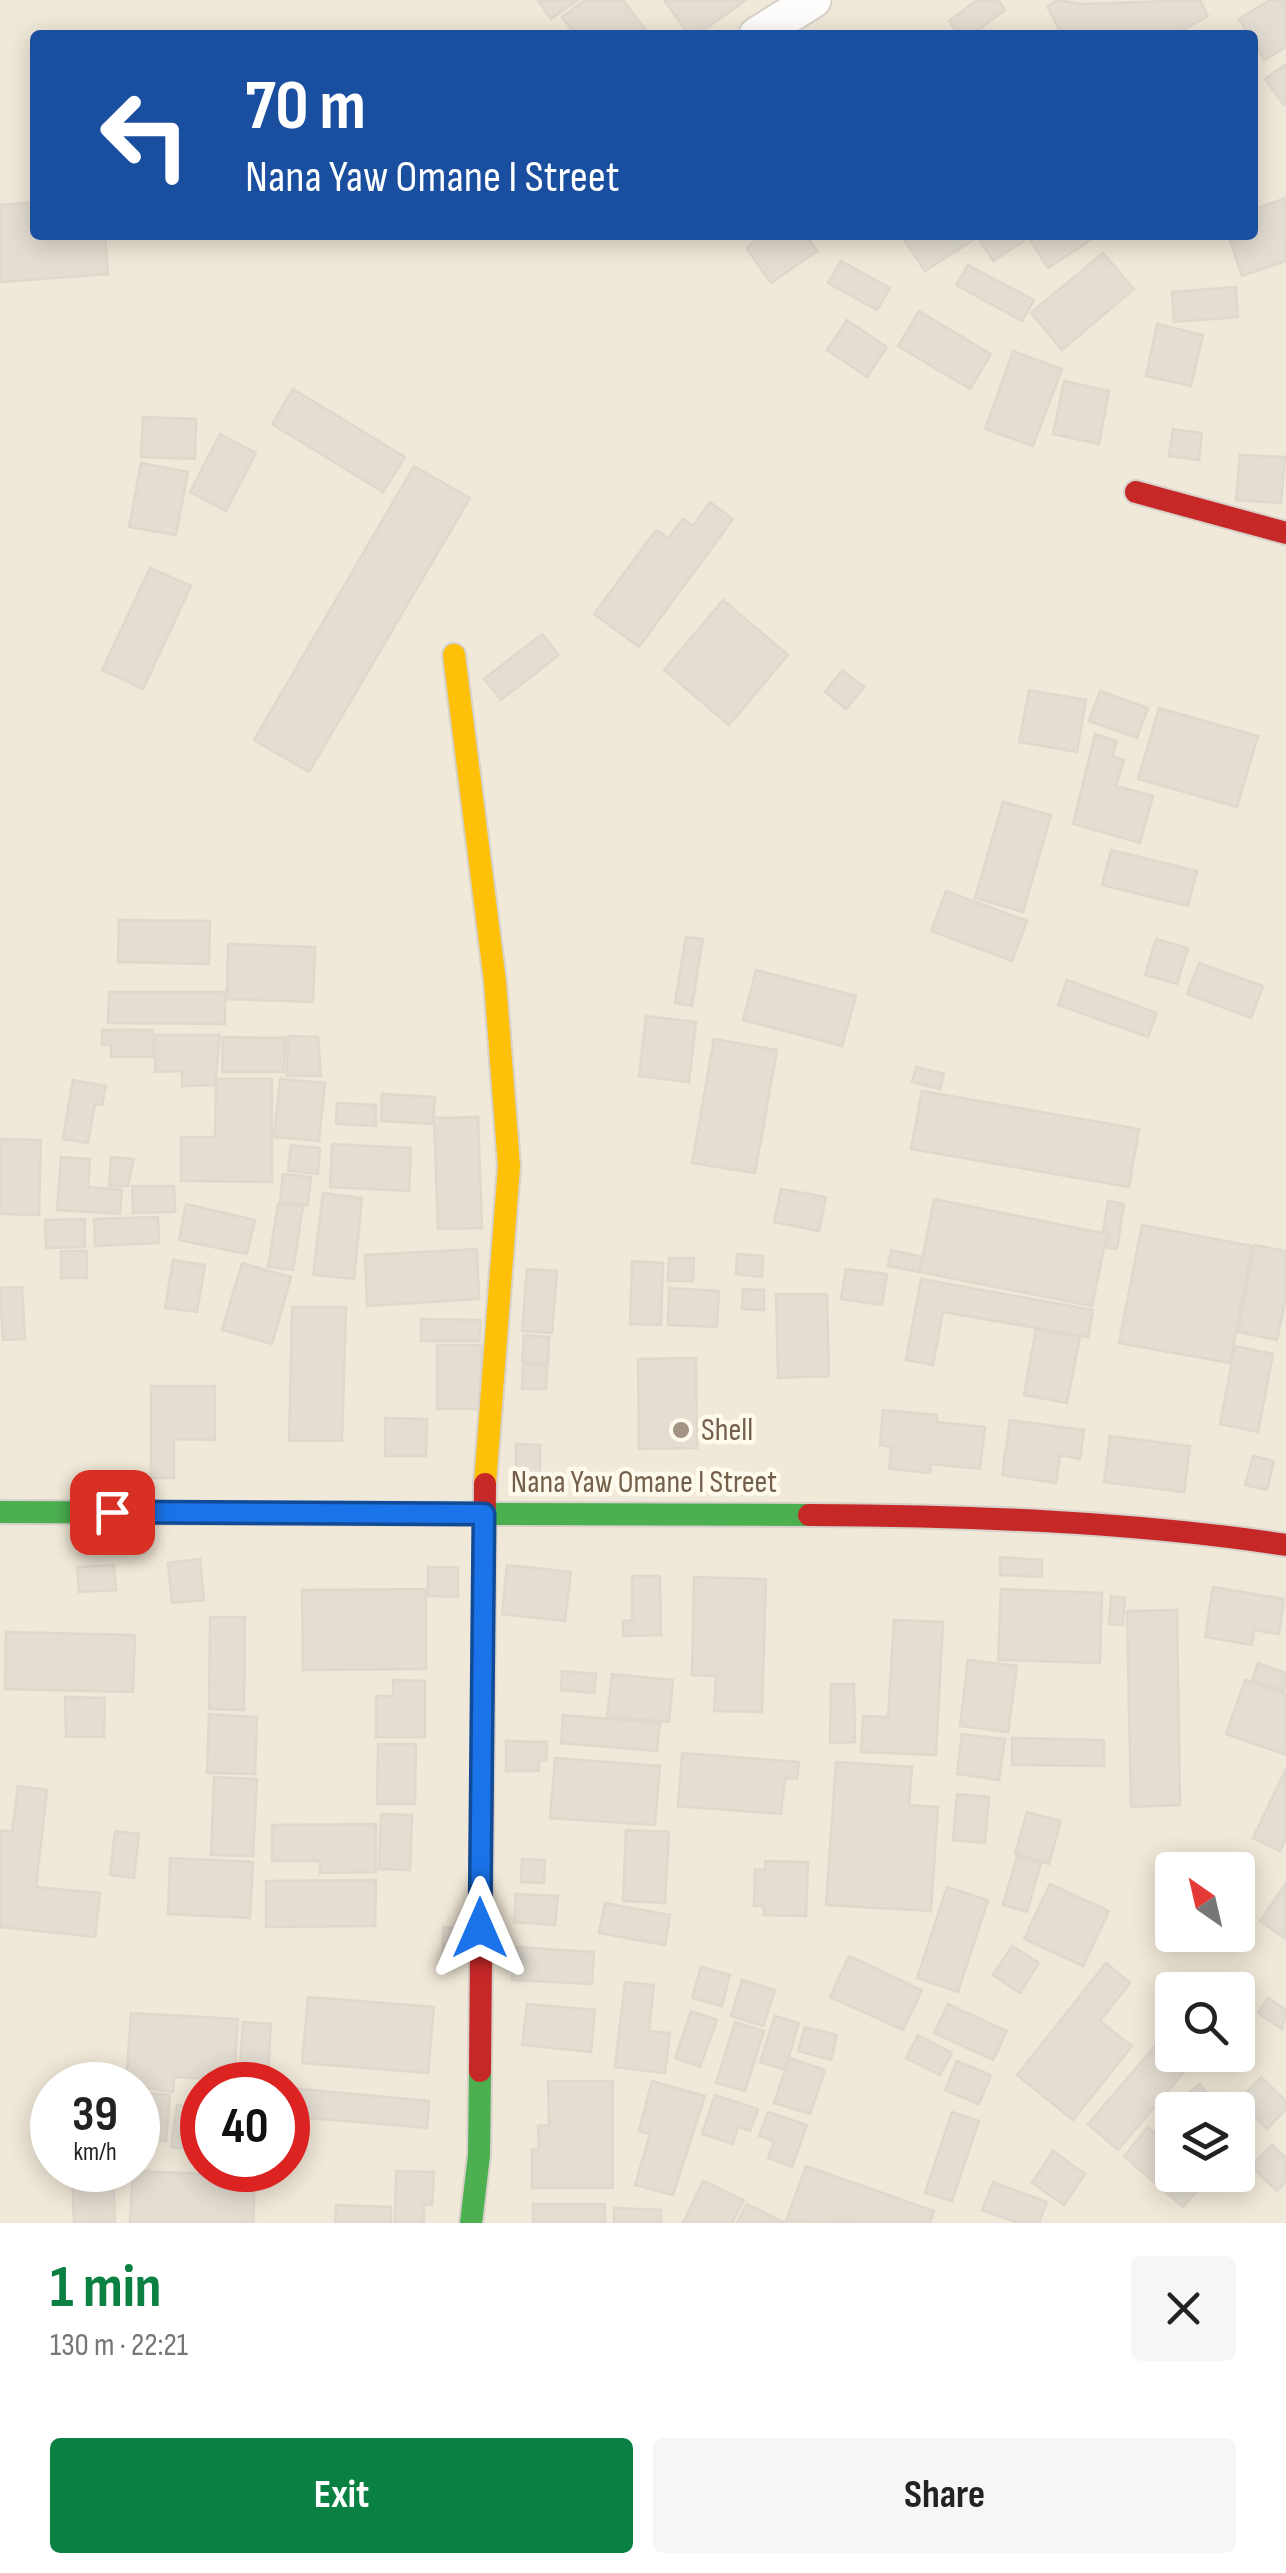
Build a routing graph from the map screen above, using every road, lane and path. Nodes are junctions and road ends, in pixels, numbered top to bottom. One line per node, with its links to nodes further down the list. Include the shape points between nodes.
1 (814, 0): 2 (street)
2 (766, 30)
3 (1136, 492): 4 (street)
4 (1286, 533)
5 (454, 655): 7 (street, via 496,982 509,1166)
6 (0, 1512): 7 (street, Nana Yaw Omane I Street)
7 (484, 1514): 8 (street, Nana Yaw Omane I Street, via 925,1516); 9 (street, via 478,2154)
8 (1286, 1545)
9 (471, 2223)

